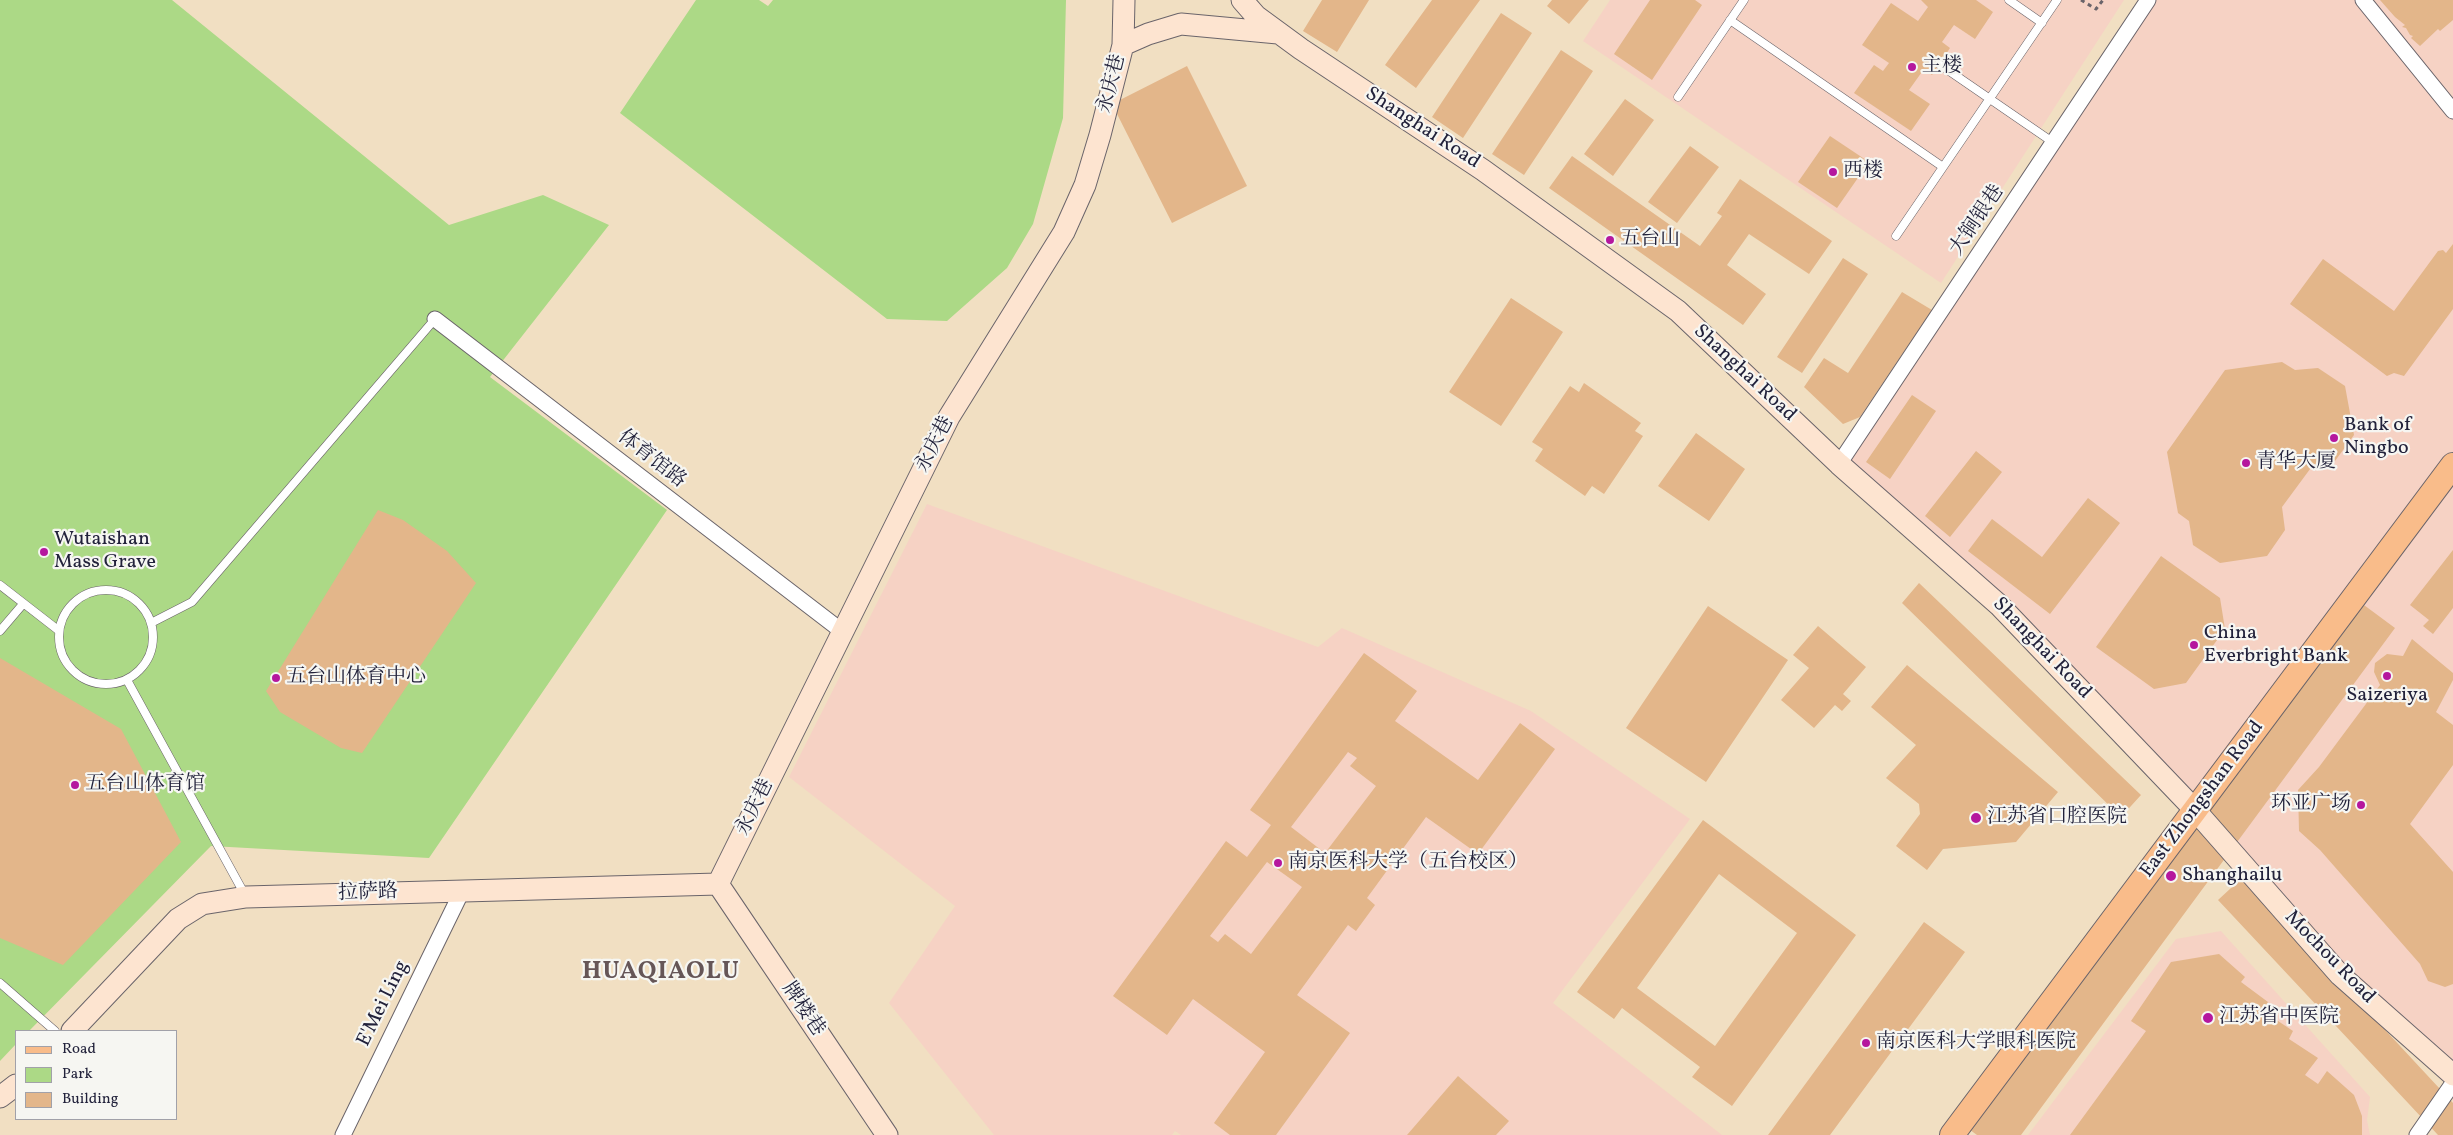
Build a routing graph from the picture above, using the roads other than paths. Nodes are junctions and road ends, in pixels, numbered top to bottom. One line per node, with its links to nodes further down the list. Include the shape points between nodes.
1 (1124, 0): 11 (street, 永庆巷)
2 (1242, 0): 10 (street, Shanghai Road, via 1256,16)
3 (1744, 0): 8 (lane)
4 (2009, 0): 9 (lane)
5 (2058, 0): 9 (lane)
6 (2148, 0): 16 (street, 大锏银巷)
7 (2363, 0): 15 (street)
8 (1730, 20): 13 (lane); 17 (lane)
9 (2042, 23): 14 (lane)
10 (1280, 34): 11 (street, via 1180,24); 20 (street, Shanghai Road, via 1483,170 1678,311)
11 (1123, 45): 27 (street, 永庆巷, via 1085,185 1064,232 949,418)
12 (1939, 64): 14 (lane)
13 (1678, 96)
14 (1990, 99): 16 (lane); 17 (lane)
15 (2453, 111)
16 (2054, 143): 20 (street, 大锏银巷)
17 (1943, 166): 18 (lane)
18 (1896, 236)
19 (435, 319): 24 (lane, via 192,602); 27 (street, 体育馆路)
20 (1839, 464): 29 (street, Shanghai Road, via 1999,605)
21 (2453, 465): 29 (main road, East Zhongshan Road)
22 (0, 585): 23 (lane)
23 (23, 604): 25 (lane); 26 (lane)
24 (151, 623): 25 (lane, via 134,598 103,590 87,593 74,602); 28 (lane, via 153,641 149,657)
25 (58, 630): 28 (lane, via 63,660 84,680 113,685)
26 (0, 631)
27 (843, 632): 30 (street, 永庆巷)
28 (127, 680): 32 (lane)
29 (2195, 810): 36 (street, Mochou Road, via 2340,975); 42 (main road, East Zhongshan Road)
30 (718, 884): 31 (street, 拉萨路); 41 (street, 牌楼巷)
31 (462, 891): 32 (street, 拉萨路); 40 (street, E'Mei Ling)
32 (246, 897): 35 (street, 拉萨路, via 202,904 178,918)
33 (0, 982): 34 (lane)
34 (54, 1030)
35 (73, 1030)
36 (2453, 1075)
37 (2453, 1083): 43 (street)
38 (15, 1087): 39 (street)
39 (0, 1097)
40 (342, 1135)
41 (887, 1135)
42 (1952, 1135)
43 (2417, 1135)

